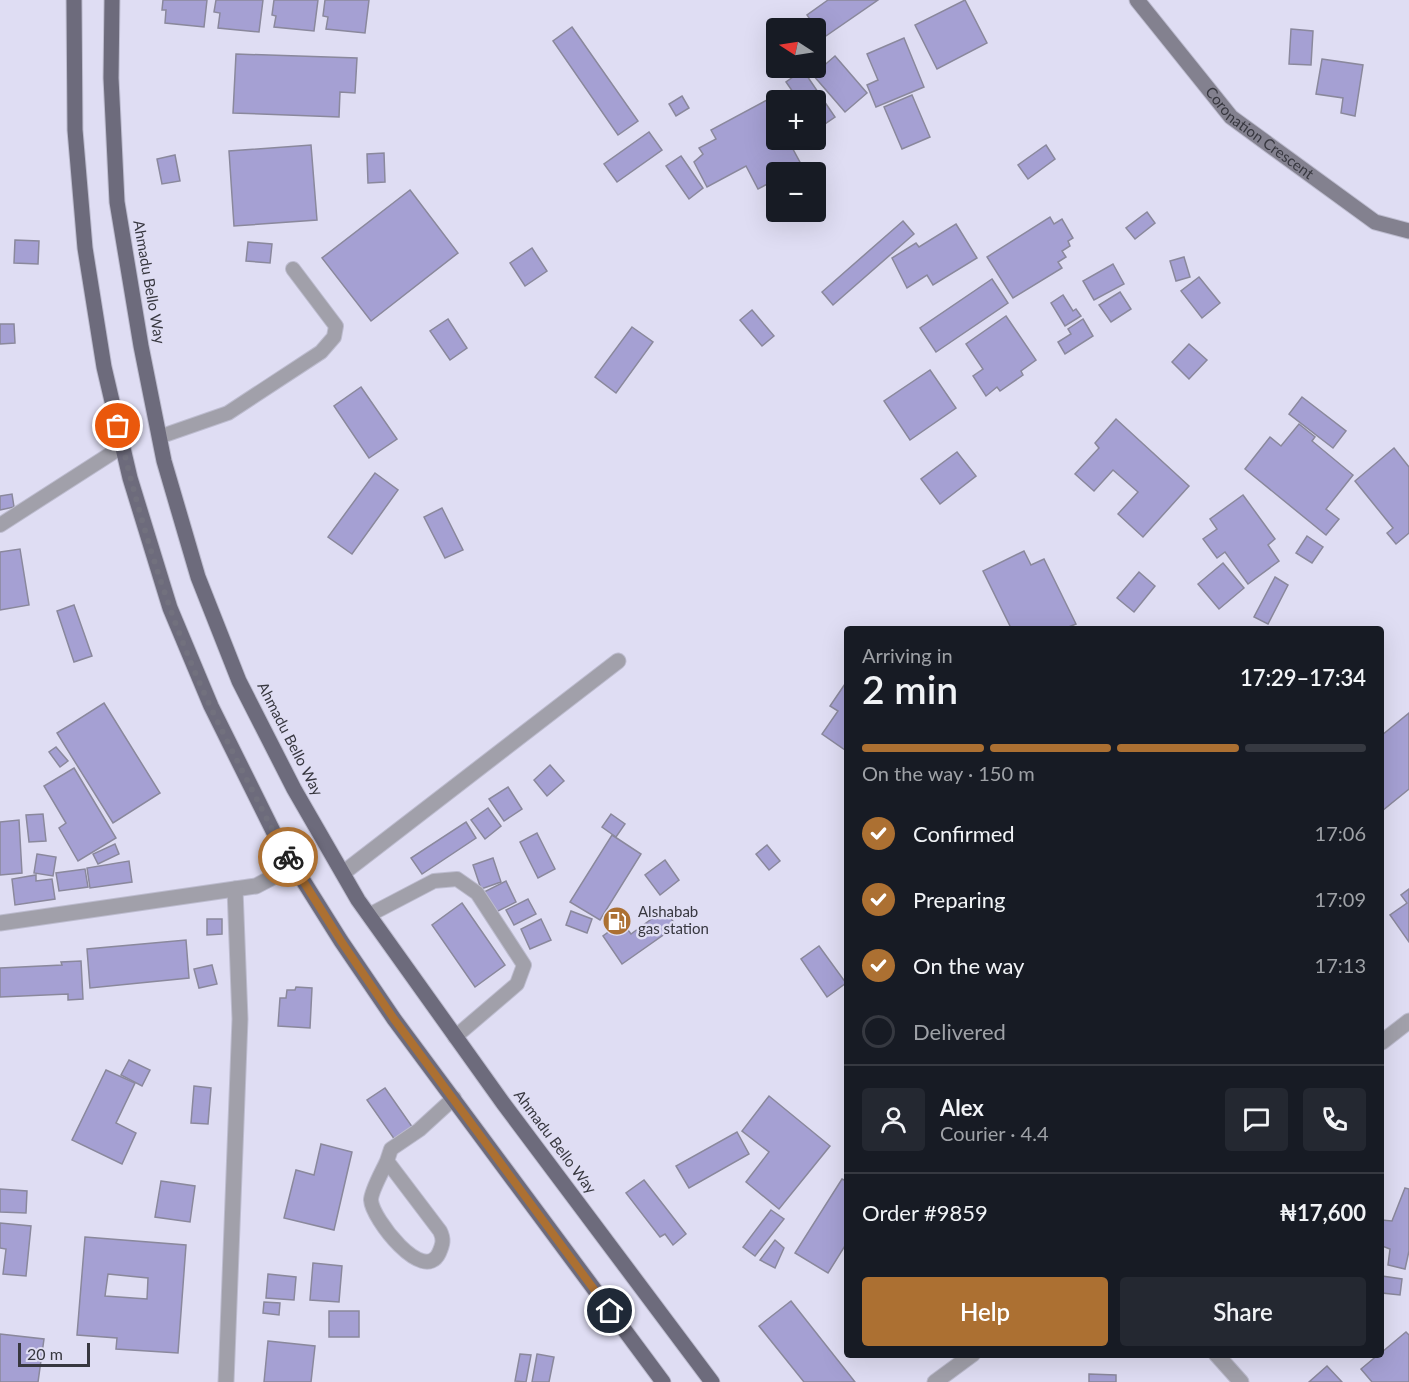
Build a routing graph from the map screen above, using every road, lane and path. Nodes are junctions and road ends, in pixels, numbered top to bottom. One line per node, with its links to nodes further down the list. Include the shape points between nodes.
1 (74, 0): 7 (main road, via 75,130 85,248 104,367)
2 (112, 0): 6 (main road, Ahmadu Bello Way, via 117,202)
3 (1137, 0): 4 (main road, Coronation Crescent, via 1231,117 1376,222)
4 (1409, 231)
5 (293, 269): 6 (lane, via 336,326 334,337 321,352 228,413)
6 (159, 437): 11 (main road, Ahmadu Bello Way, via 198,577 239,681 294,789)
7 (123, 446): 8 (lane); 10 (main road, via 175,619 211,706)
8 (0, 525)
9 (618, 661): 11 (street)
10 (294, 866): 12 (street, via 256,886); 18 (main road, via 387,1010)
11 (343, 873): 13 (main road, Ahmadu Bello Way)
12 (235, 889): 14 (street); 22 (street, via 240,1019)
13 (369, 915): 16 (main road, Ahmadu Bello Way); 16 (lane, via 434,881 457,879 477,893 524,965 517,984)
14 (0, 923)
15 (1409, 1021): 17 (street)
16 (455, 1037): 24 (main road, Ahmadu Bello Way)
17 (1384, 1040)
18 (454, 1098): 19 (lane, via 391,1149); 23 (main road)
19 (387, 1161): 19 (lane, via 440,1231 443,1237 437,1258 414,1258 375,1215 371,1198)
20 (968, 1358): 25 (street)
21 (1220, 1358): 26 (street)
22 (226, 1382)
23 (663, 1382)
24 (712, 1382)
25 (935, 1382)
26 (1241, 1382)

